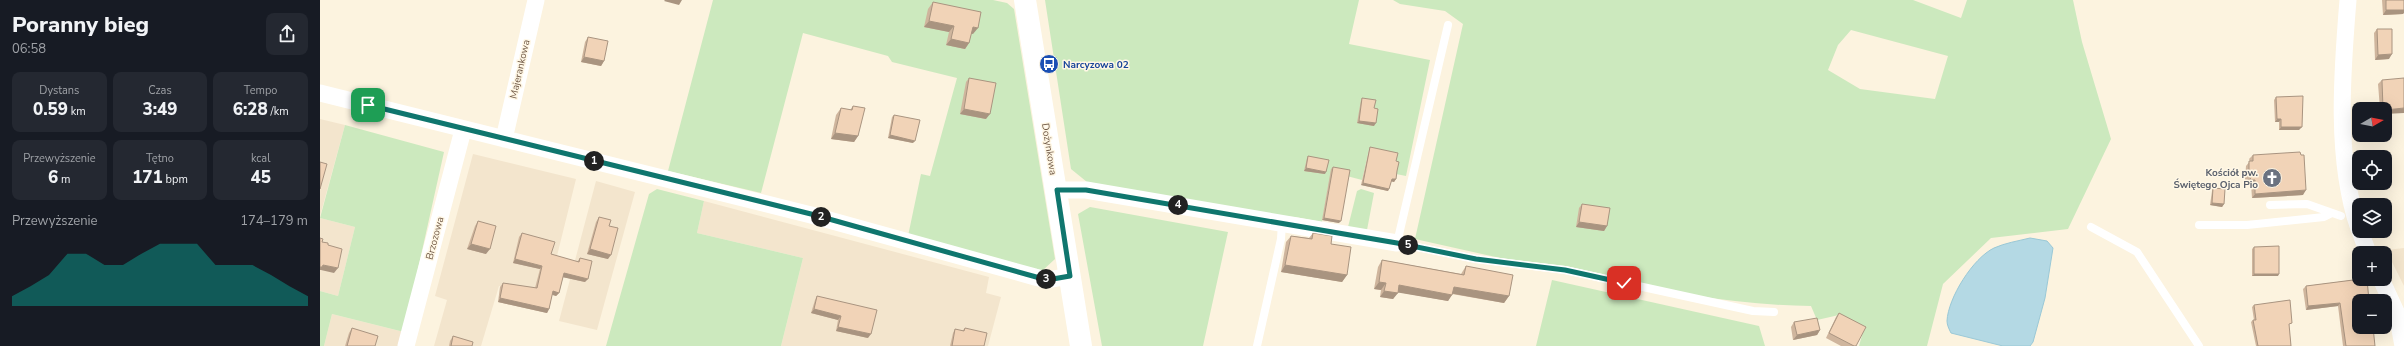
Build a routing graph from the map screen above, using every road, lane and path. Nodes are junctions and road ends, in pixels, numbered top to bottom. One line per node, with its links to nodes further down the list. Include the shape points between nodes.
1 (536, 0): 7 (street, Majerankowa)
2 (1025, 0): 8 (street, Dożynkowa)
3 (2348, 0): 9 (street, via 2344,128)
4 (1448, 25): 16 (lane)
5 (320, 93): 6 (street)
6 (463, 130): 7 (street); 20 (street, Brzozowa)
7 (504, 139): 17 (street, via 811,214 1047,280)
8 (1057, 190): 13 (street, via 1086,190); 17 (street, Dożynkowa)
9 (2352, 200)
10 (2270, 205): 11 (lane, via 2306,204)
11 (2330, 214): 12 (lane); 14 (lane, via 2324,217 2247,225)
12 (2341, 216)
13 (1282, 223): 16 (street); 22 (lane, via 1281,240)
14 (2199, 225)
15 (2091, 228): 23 (lane, via 2136,252)
16 (1397, 243): 19 (lane, via 1476,259 1565,270 1753,310)
17 (1070, 276): 21 (street, Dożynkowa)
18 (2384, 286): 24 (street, via 2397,314)
19 (1774, 312)
20 (406, 346)
21 (1080, 346)
22 (1257, 346)
23 (2199, 346)
24 (2403, 346)

